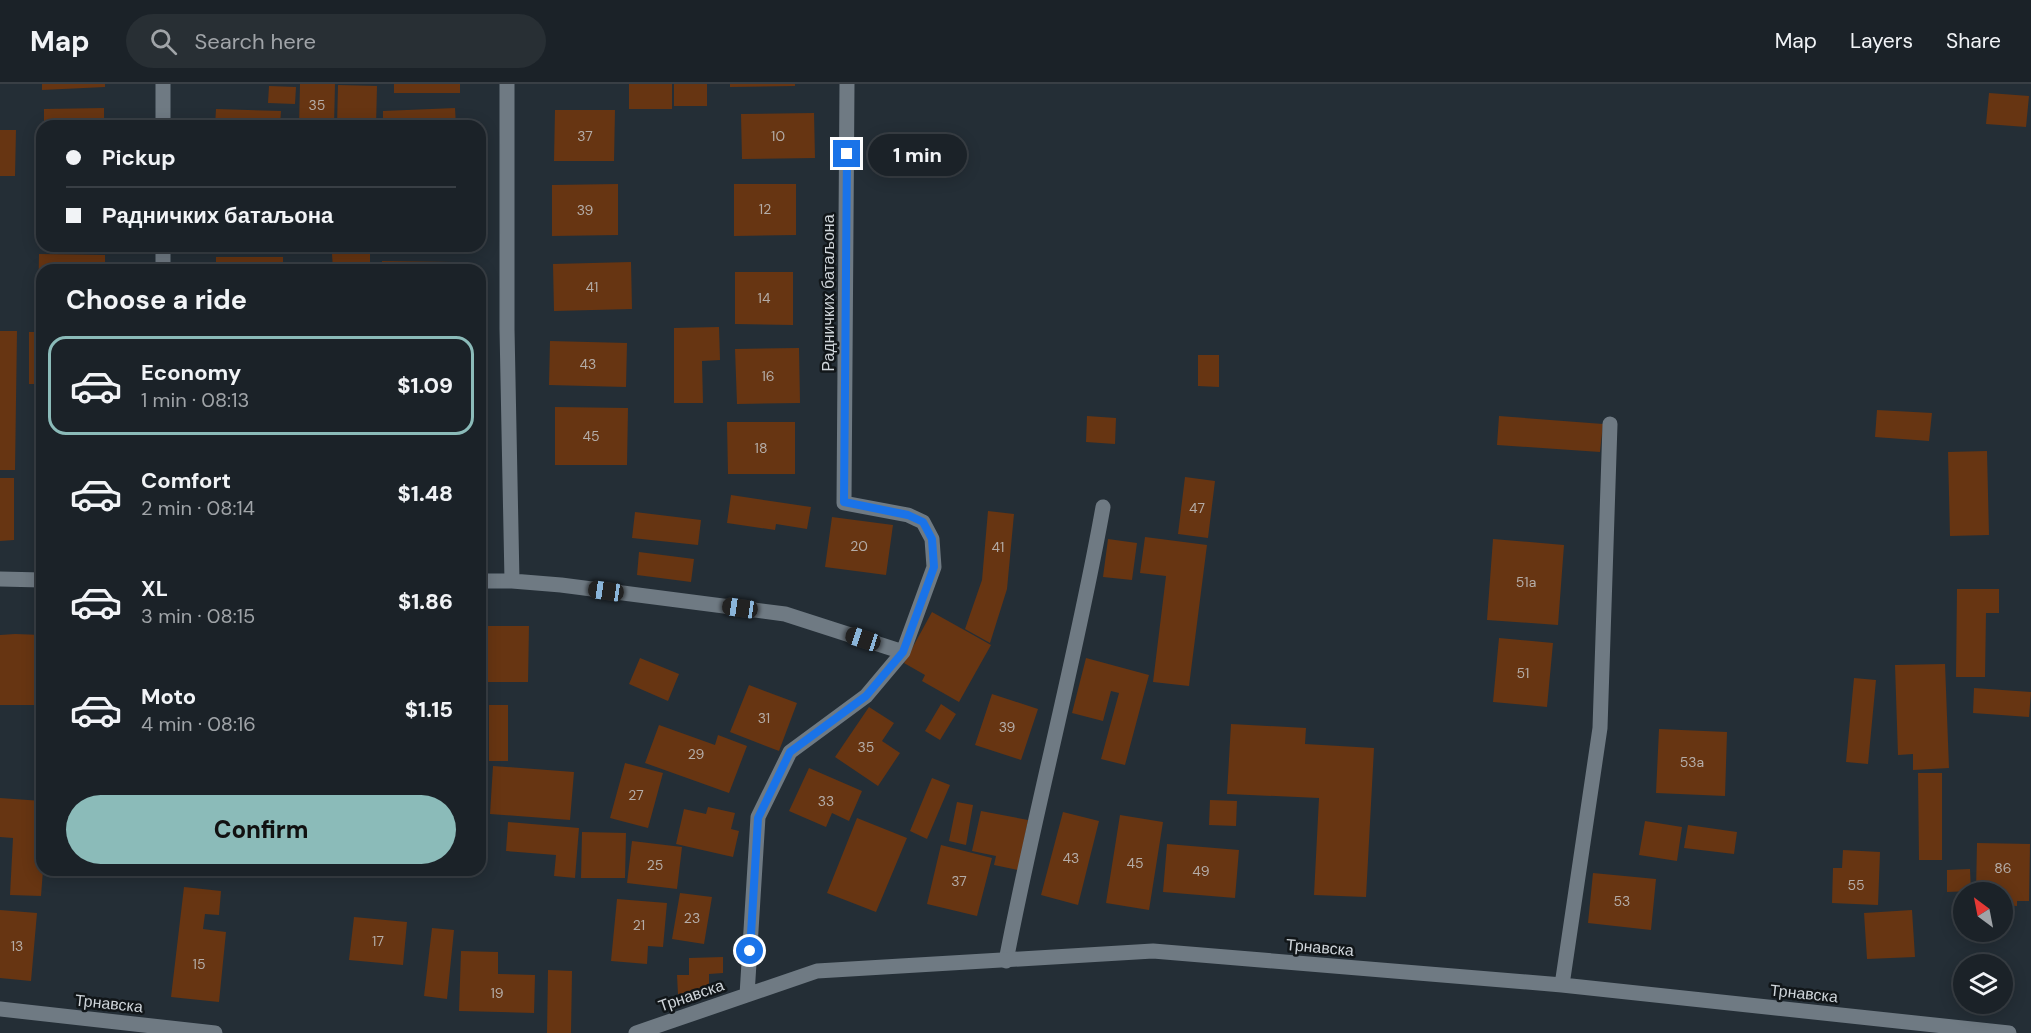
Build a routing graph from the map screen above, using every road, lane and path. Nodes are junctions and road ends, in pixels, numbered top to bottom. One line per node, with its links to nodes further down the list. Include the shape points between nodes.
1 (163, 84): 4 (street)
2 (507, 84): 10 (street)
3 (847, 84): 11 (street, Радничких батаљона, via 844,502 908,515 923,522 932,539 934,567)
4 (163, 120)
5 (1610, 424): 13 (street, via 1600,728)
6 (1103, 507): 12 (street)
7 (0, 579): 8 (street)
8 (36, 580)
9 (486, 581): 10 (street)
10 (512, 581): 11 (street, via 785,614)
11 (903, 652): 14 (street, via 866,696 790,752 758,818)
12 (1006, 961): 13 (street, Трнавска, via 1153,951); 14 (street, Трнавска, via 817,971)
13 (1562, 985): 19 (street, Трнавска)
14 (747, 995): 16 (street, Трнавска)
15 (0, 1010): 17 (street, Трнавска)
16 (652, 1030): 18 (street, Трнавска)
17 (215, 1033)
18 (636, 1033)
19 (2009, 1033)

